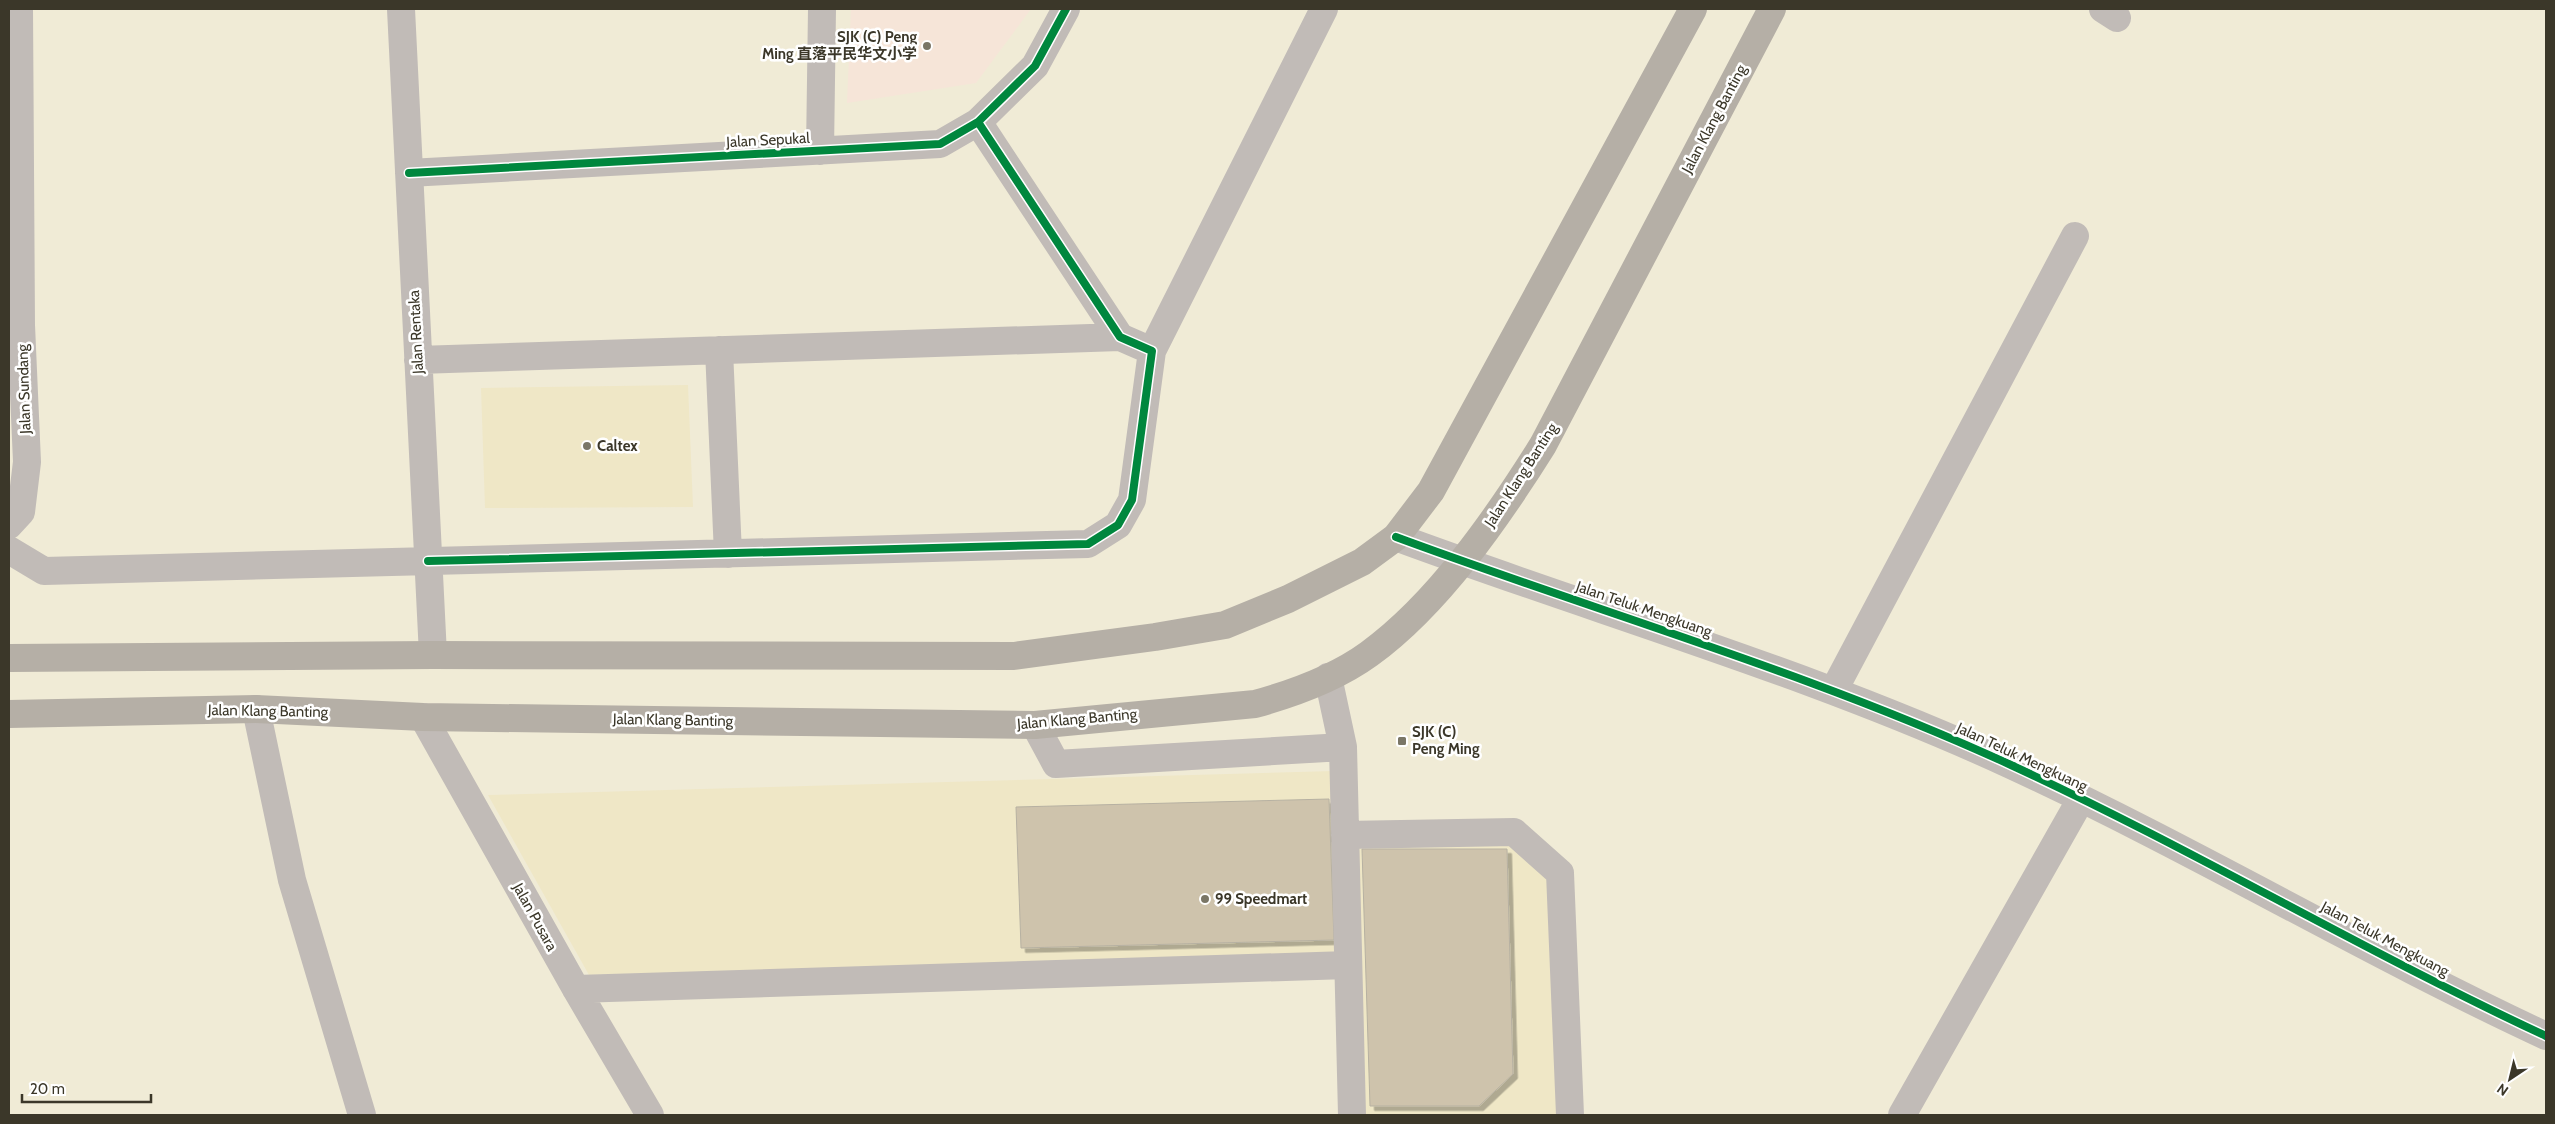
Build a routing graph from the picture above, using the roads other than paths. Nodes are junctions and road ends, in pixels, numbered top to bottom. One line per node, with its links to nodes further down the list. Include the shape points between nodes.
1 (20, 9): 10 (street, Jalan Sundang)
2 (401, 9): 11 (street, Jalan Rentaka)
3 (822, 9): 9 (street)
4 (1066, 9): 8 (street, Jalan Sepukal, via 1035,66)
5 (1324, 9): 15 (street)
6 (1693, 9): 18 (highway, via 1431,490)
7 (1772, 9): 22 (highway, Jalan Klang Banting, via 1543,445 1506,504)
8 (978, 122): 9 (street, Jalan Sepukal, via 940,144); 13 (street)
9 (820, 151): 11 (street, Jalan Sepukal)
10 (15, 166): 17 (street, Jalan Sundang, via 27,462 21,512)
11 (408, 173): 16 (street, Jalan Rentaka)
12 (2074, 236): 26 (street)
13 (1120, 337): 14 (street); 15 (street)
14 (719, 350): 16 (street); 20 (street)
15 (1152, 351): 20 (street, via 1132,500 1118,525 1088,544)
16 (418, 360): 21 (street, Jalan Rentaka)
17 (9, 525)
18 (1396, 537): 22 (street, Jalan Teluk Mengkuang); 23 (highway, via 1362,562 1288,599 1225,625 1014,656)
19 (9, 550): 21 (street, via 44,571)
20 (728, 554): 21 (street)
21 (428, 561): 23 (street, Jalan Rentaka)
22 (1462, 561): 25 (highway, Jalan Klang Banting, via 1404,626 1368,655); 26 (street, Jalan Teluk Mengkuang)
23 (433, 655): 24 (highway)
24 (9, 658)
25 (1328, 677): 30 (highway, Jalan Klang Banting, via 1288,695 1255,704); 31 (street)
26 (1834, 690): 32 (street, Jalan Teluk Mengkuang, via 2003,761)
27 (256, 709): 28 (highway, Jalan Klang Banting); 29 (highway, Jalan Klang Banting); 37 (street, via 292,880)
28 (9, 714)
29 (423, 717): 30 (highway, Jalan Klang Banting); 35 (street, Jalan Pusara)
30 (1035, 725): 31 (street, via 1056,764)
31 (1343, 747): 33 (street)
32 (2080, 799): 36 (street, Jalan Teluk Mengkuang); 41 (street)
33 (1345, 835): 34 (street); 40 (street, via 1514,832 1560,873)
34 (1348, 965): 35 (street); 39 (street)
35 (576, 989): 38 (street, Jalan Pusara)
36 (2546, 1036)
37 (356, 1111)
38 (650, 1115)
39 (1352, 1115)
40 (1570, 1115)
41 (1902, 1115)

